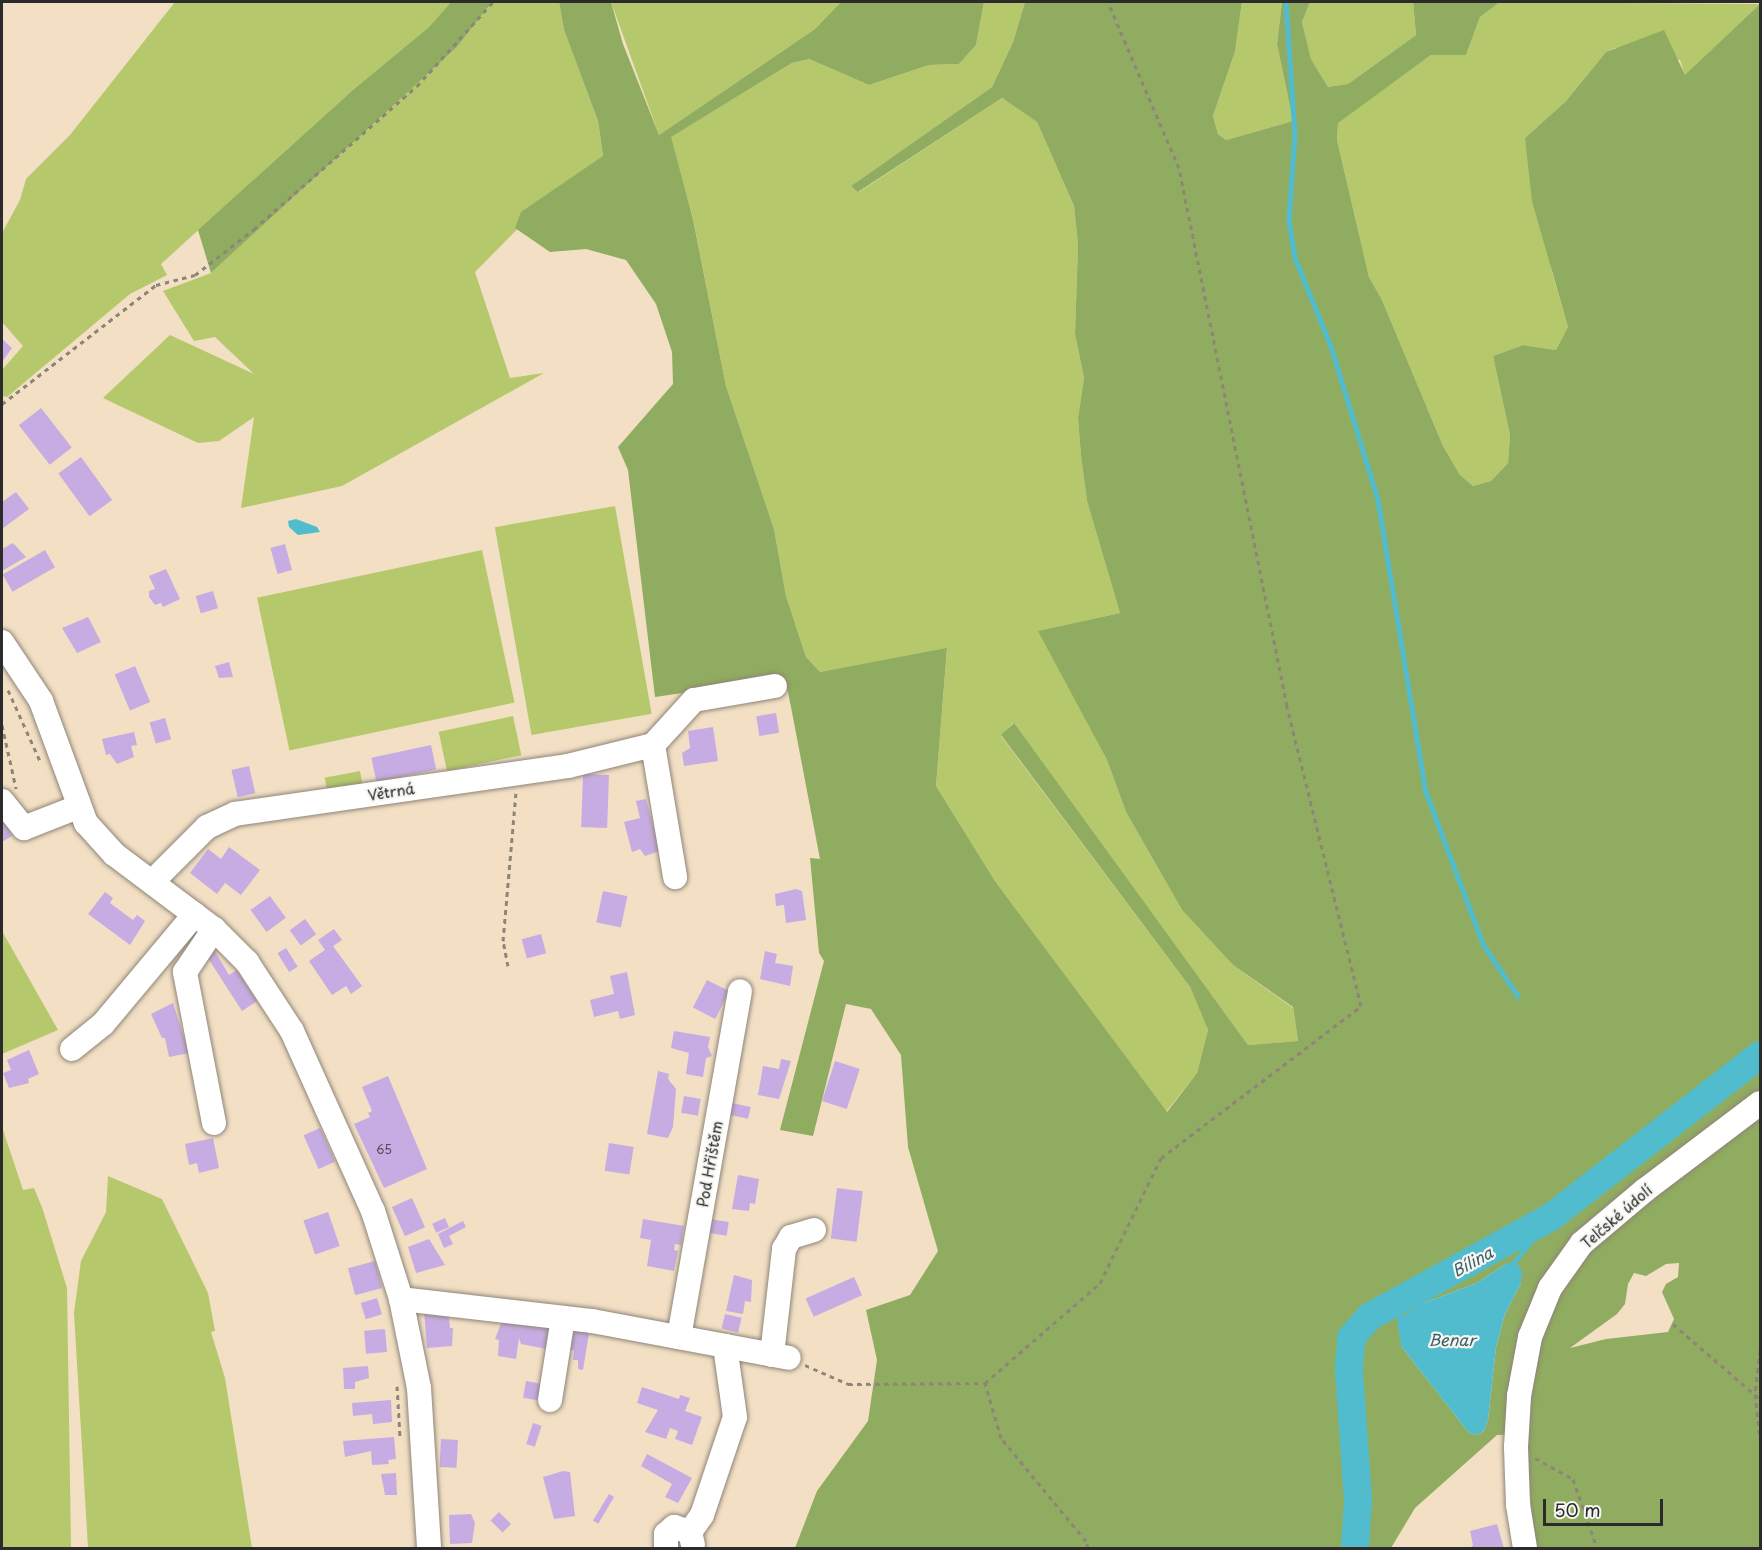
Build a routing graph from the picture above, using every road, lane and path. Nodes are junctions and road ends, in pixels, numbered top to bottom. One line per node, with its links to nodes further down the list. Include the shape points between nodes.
1 (493, 2): 3 (path, via 417,86 254,229 195,275 156,285)
2 (1108, 2): 28 (path, via 1179,168 1287,706 1362,1006 1161,1158 1100,1283)
3 (2, 404)
4 (2, 642): 10 (street, via 41,701)
5 (775, 686): 7 (street, via 693,700)
6 (2, 725): 9 (path)
7 (653, 744): 8 (street, Větrná); 11 (street)
8 (518, 774): 12 (street, Větrná, via 235,814 207,827); 15 (path, via 503,941)
9 (10, 799): 10 (street, via 24,828)
10 (78, 807): 12 (street, via 101,842)
11 (675, 877)
12 (152, 882): 13 (street)
13 (195, 914): 14 (street); 17 (street, via 103,1024)
14 (214, 929): 19 (street, via 185,972); 21 (street, via 247,962 292,1031 373,1211)
15 (508, 966)
16 (740, 991): 24 (street, Pod Hřištěm)
17 (72, 1048)
18 (1761, 1103): 33 (street, Telčské údolí, via 1644,1190 1582,1243 1550,1288 1530,1337)
19 (214, 1123)
20 (814, 1230): 27 (street, via 791,1238 784,1249)
21 (401, 1299): 22 (street); 35 (street, via 418,1388)
22 (563, 1318): 24 (street); 31 (street)
23 (1673, 1324): 29 (path)
24 (679, 1337): 25 (street)
25 (725, 1346): 27 (street); 34 (street, via 735,1417)
26 (1761, 1350): 29 (path)
27 (781, 1356): 28 (path, via 848,1384)
28 (986, 1383): 37 (path, via 1001,1438)
29 (1755, 1394): 30 (path); 32 (path)
30 (1761, 1399)
31 (550, 1400)
32 (1761, 1439)
33 (1515, 1447): 38 (street, Telčské údolí); 39 (path, via 1572,1479)
34 (691, 1540): 36 (street, via 680,1527 669,1530 664,1540)
35 (429, 1548)
36 (666, 1548)
37 (1088, 1548)
38 (1525, 1548)
39 (1597, 1548)

